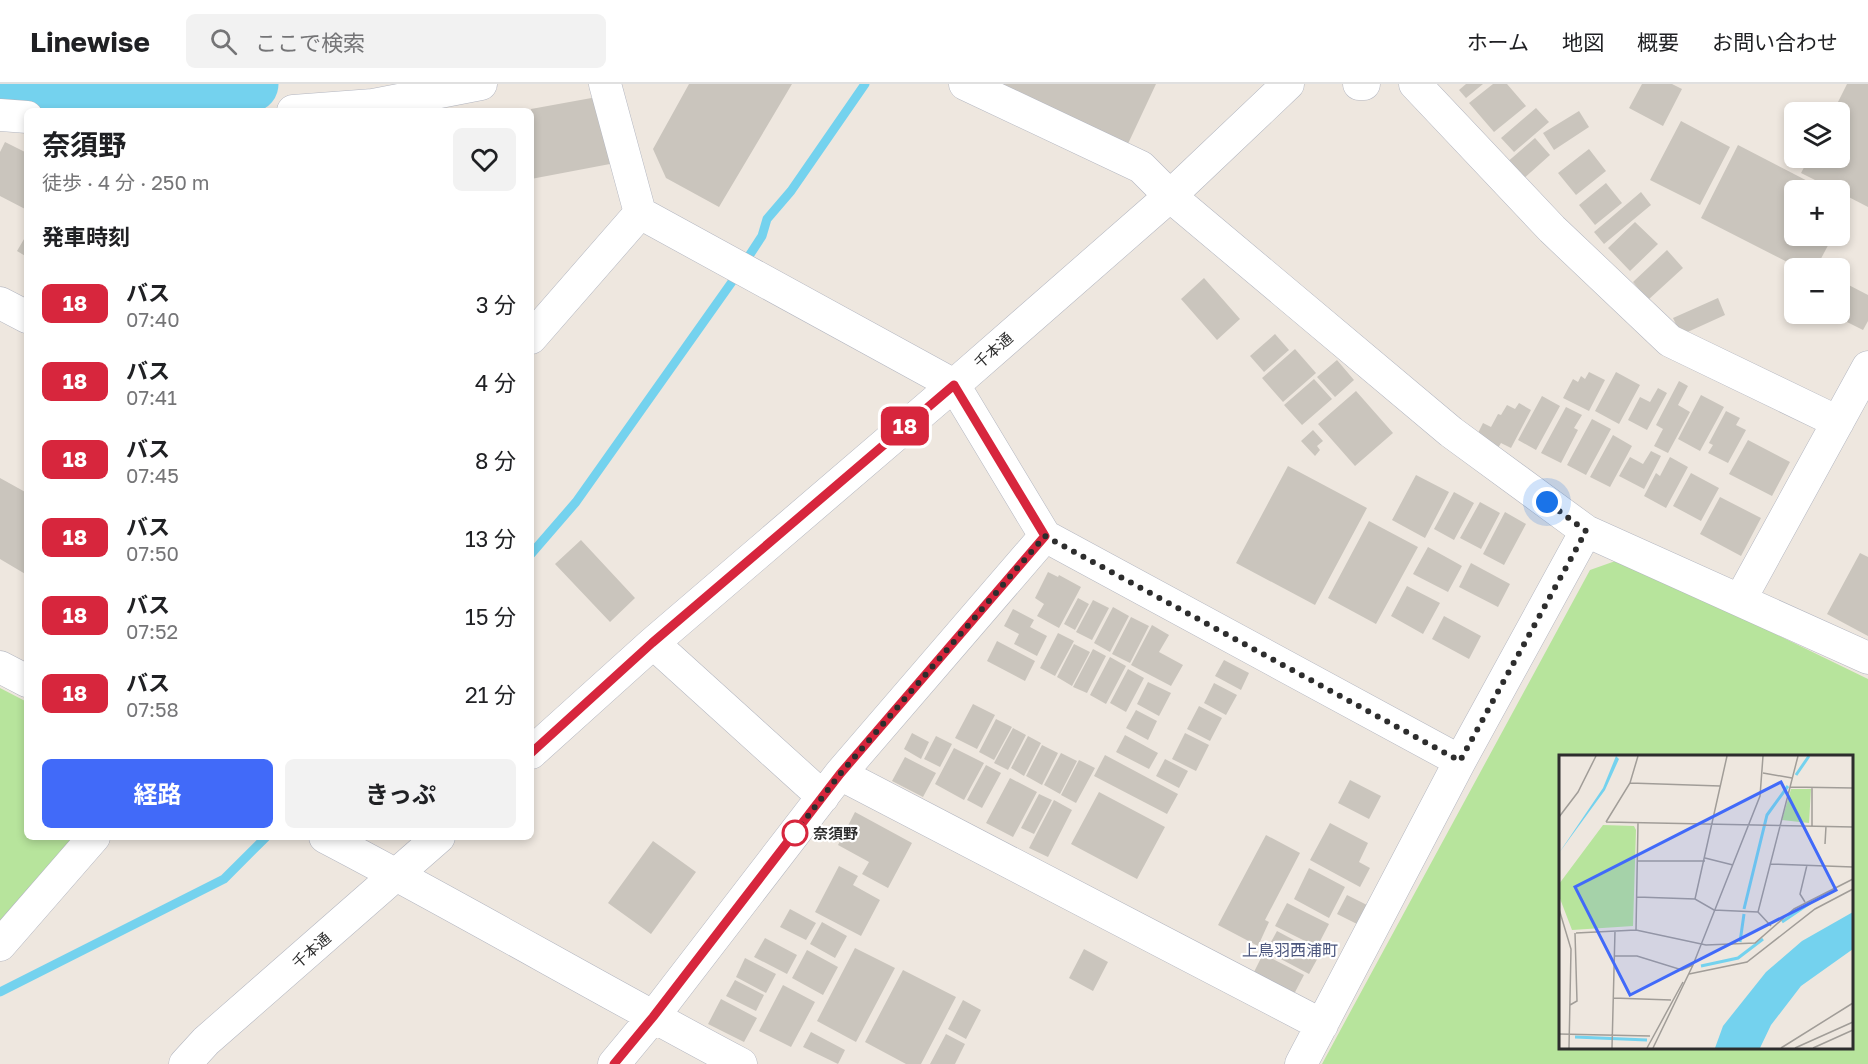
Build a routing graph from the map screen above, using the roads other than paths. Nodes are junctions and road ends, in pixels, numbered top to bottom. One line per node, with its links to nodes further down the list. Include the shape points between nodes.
1 (481, 84): 8 (street)
2 (605, 84): 12 (street)
3 (965, 84): 11 (street, via 1141,167)
4 (1288, 84): 11 (street, 千本通)
5 (1359, 84): 6 (street)
6 (1364, 84)
7 (1415, 84): 18 (street, via 1552,229 1670,341)
8 (373, 108)
9 (0, 115): 10 (street)
10 (24, 117)
11 (1170, 196): 17 (street, 千本通); 19 (street, via 1451,432)
12 (640, 213): 15 (street); 17 (street)
13 (0, 303): 14 (street)
14 (24, 316)
15 (534, 335)
16 (1868, 367): 18 (street)
17 (954, 385): 20 (street); 22 (street, 千本通)
18 (1838, 422): 21 (street)
19 (1586, 531): 21 (street); 27 (street)
20 (1045, 536): 27 (street); 28 (street)
21 (1740, 600): 23 (street)
22 (652, 643): 26 (street, 千本通); 28 (street)
23 (1868, 658)
24 (0, 667): 25 (street)
25 (24, 679)
26 (534, 750)
27 (1460, 761): 35 (street)
28 (832, 786): 34 (street); 35 (street)
29 (91, 840): 33 (street)
30 (331, 840): 32 (street)
31 (436, 840): 32 (street, 千本通)
32 (397, 875): 34 (street); 36 (street, 千本通, via 206,1041)
33 (0, 945)
34 (653, 1017): 37 (street); 38 (street)
35 (1322, 1025): 39 (street)
36 (185, 1064)
37 (614, 1064)
38 (741, 1064)
39 (1300, 1064)

